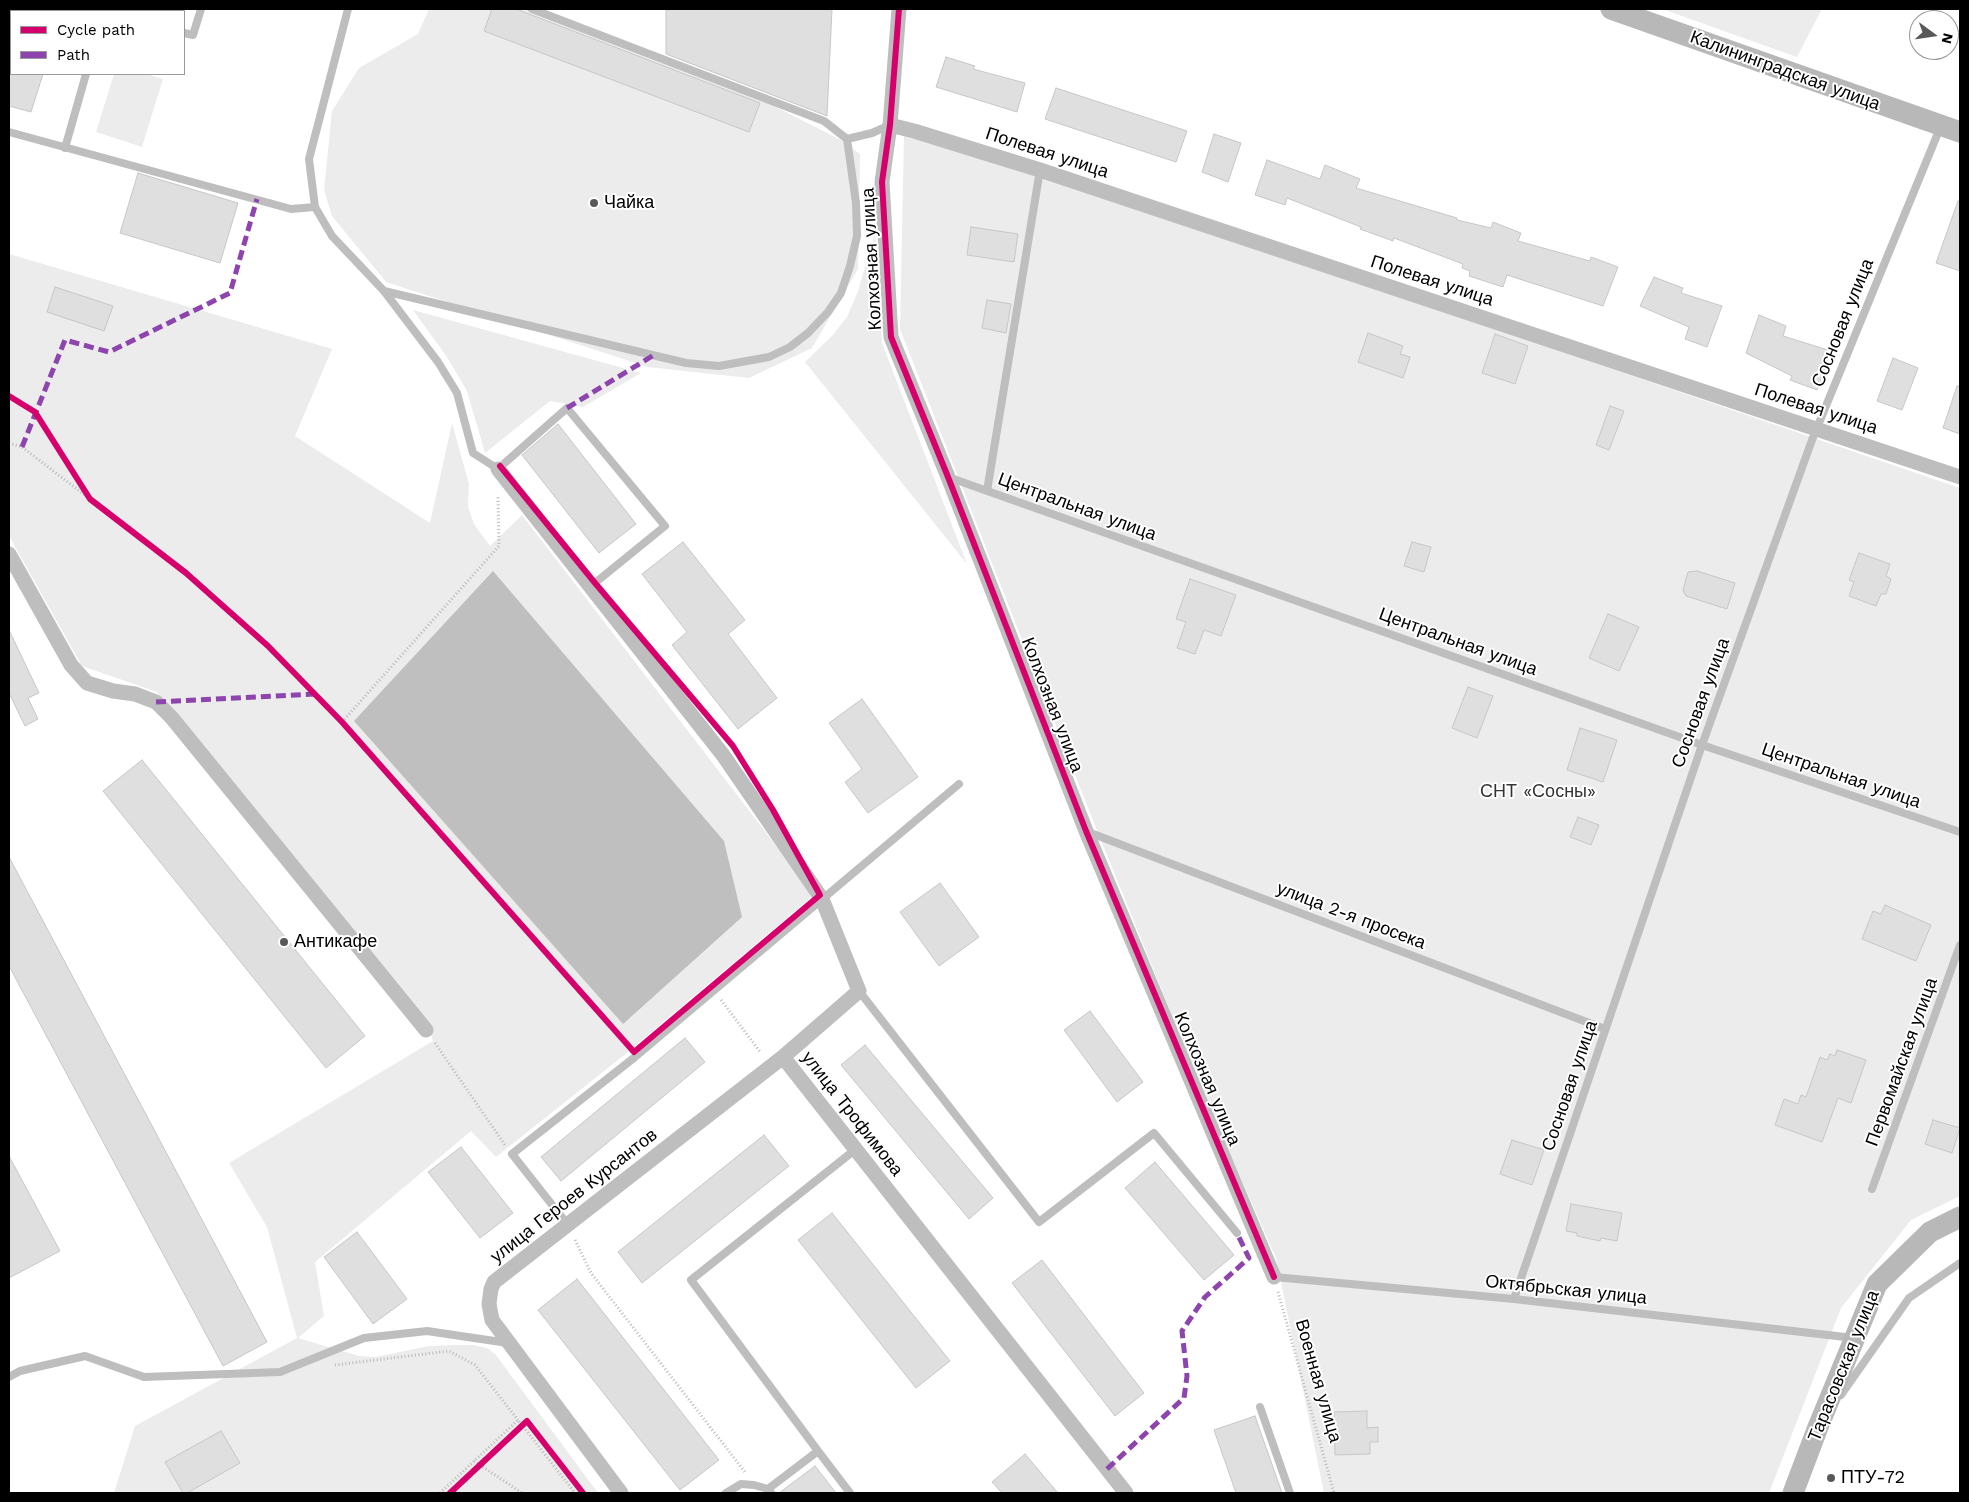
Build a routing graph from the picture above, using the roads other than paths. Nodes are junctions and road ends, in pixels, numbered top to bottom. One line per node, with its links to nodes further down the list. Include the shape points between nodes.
1 (201, 9): 6 (lane, via 193,35)
2 (348, 9): 14 (lane, via 309,159)
3 (532, 9): 11 (lane, via 824,121)
4 (899, 9): 8 (street, Колхозная улица)
5 (1611, 9): 9 (street, Калининградская улица)
6 (185, 32)
7 (86, 75): 12 (lane)
8 (890, 125): 11 (lane); 13 (street, Полевая улица); 18 (street, Колхозная улица, via 882,182 891,337)
9 (1951, 129): 16 (lane, Сосновая улица)
10 (9, 132): 12 (lane)
11 (847, 139): 15 (lane, via 857,236 841,293 808,333 769,357 720,366 686,363)
12 (65, 148): 14 (lane, via 291,208)
13 (1040, 170): 16 (street, Полевая улица); 20 (lane)
14 (315, 207): 15 (lane, via 332,236)
15 (384, 292): 17 (lane, via 438,362 457,393 473,453)
16 (1816, 429): 19 (street, Полевая улица); 23 (lane, Сосновая улица)
17 (498, 469): 22 (street); 22 (lane, via 567,408 664,526)
18 (948, 477): 20 (lane, Центральная улица); 25 (street, Колхозная улица)
19 (1960, 477)
20 (987, 491): 23 (lane, Центральная улица)
21 (9, 554): 31 (street, via 71,665 87,683 156,702 172,718)
22 (590, 587): 27 (street, via 723,755)
23 (1702, 745): 26 (lane, Центральная улица); 30 (lane, Сосновая улица)
24 (958, 784): 27 (lane)
25 (1086, 831): 30 (lane, улица 2-я просека); 39 (street, Колхозная улица)
26 (1960, 832)
27 (822, 899): 29 (street); 36 (lane, via 635,1057 512,1154)
28 (1960, 945): 34 (lane, Первомайская улица)
29 (859, 991): 32 (street, улица Трофимова); 37 (lane, via 1039,1222 1154,1133)
30 (1605, 1029): 40 (lane, Сосновая улица)
31 (426, 1030)
32 (783, 1057): 33 (street, улица Трофимова); 36 (street, улица Героев Курсантов)
33 (856, 1149): 46 (lane, via 691,1280); 51 (street, улица Трофимова)
34 (1872, 1189)
35 (1960, 1217): 41 (street, Тарасовская улица, via 1930,1232 1878,1284)
36 (568, 1225): 42 (street, улица Героев Курсантов, via 494,1282 489,1297 492,1320)
37 (1237, 1233)
38 (1960, 1263): 45 (lane, via 1909,1298)
39 (1274, 1276): 40 (lane, Октябрьская улица)
40 (1514, 1299): 41 (lane, Октябрьская улица)
41 (1854, 1338): 45 (street, Тарасовская улица)
42 (508, 1343): 43 (lane, via 427,1331 364,1338 280,1372 144,1377 85,1356 20,1371); 48 (street, улица Героев Курсантов)
43 (9, 1377)
44 (1260, 1407): 52 (lane)
45 (1818, 1427): 53 (street, Тарасовская улица)
46 (818, 1451): 47 (lane); 50 (lane)
47 (770, 1491): 49 (lane, via 741,1484)
48 (621, 1493)
49 (726, 1493)
50 (850, 1493)
51 (1126, 1493)
52 (1290, 1493)
53 (1793, 1493)

